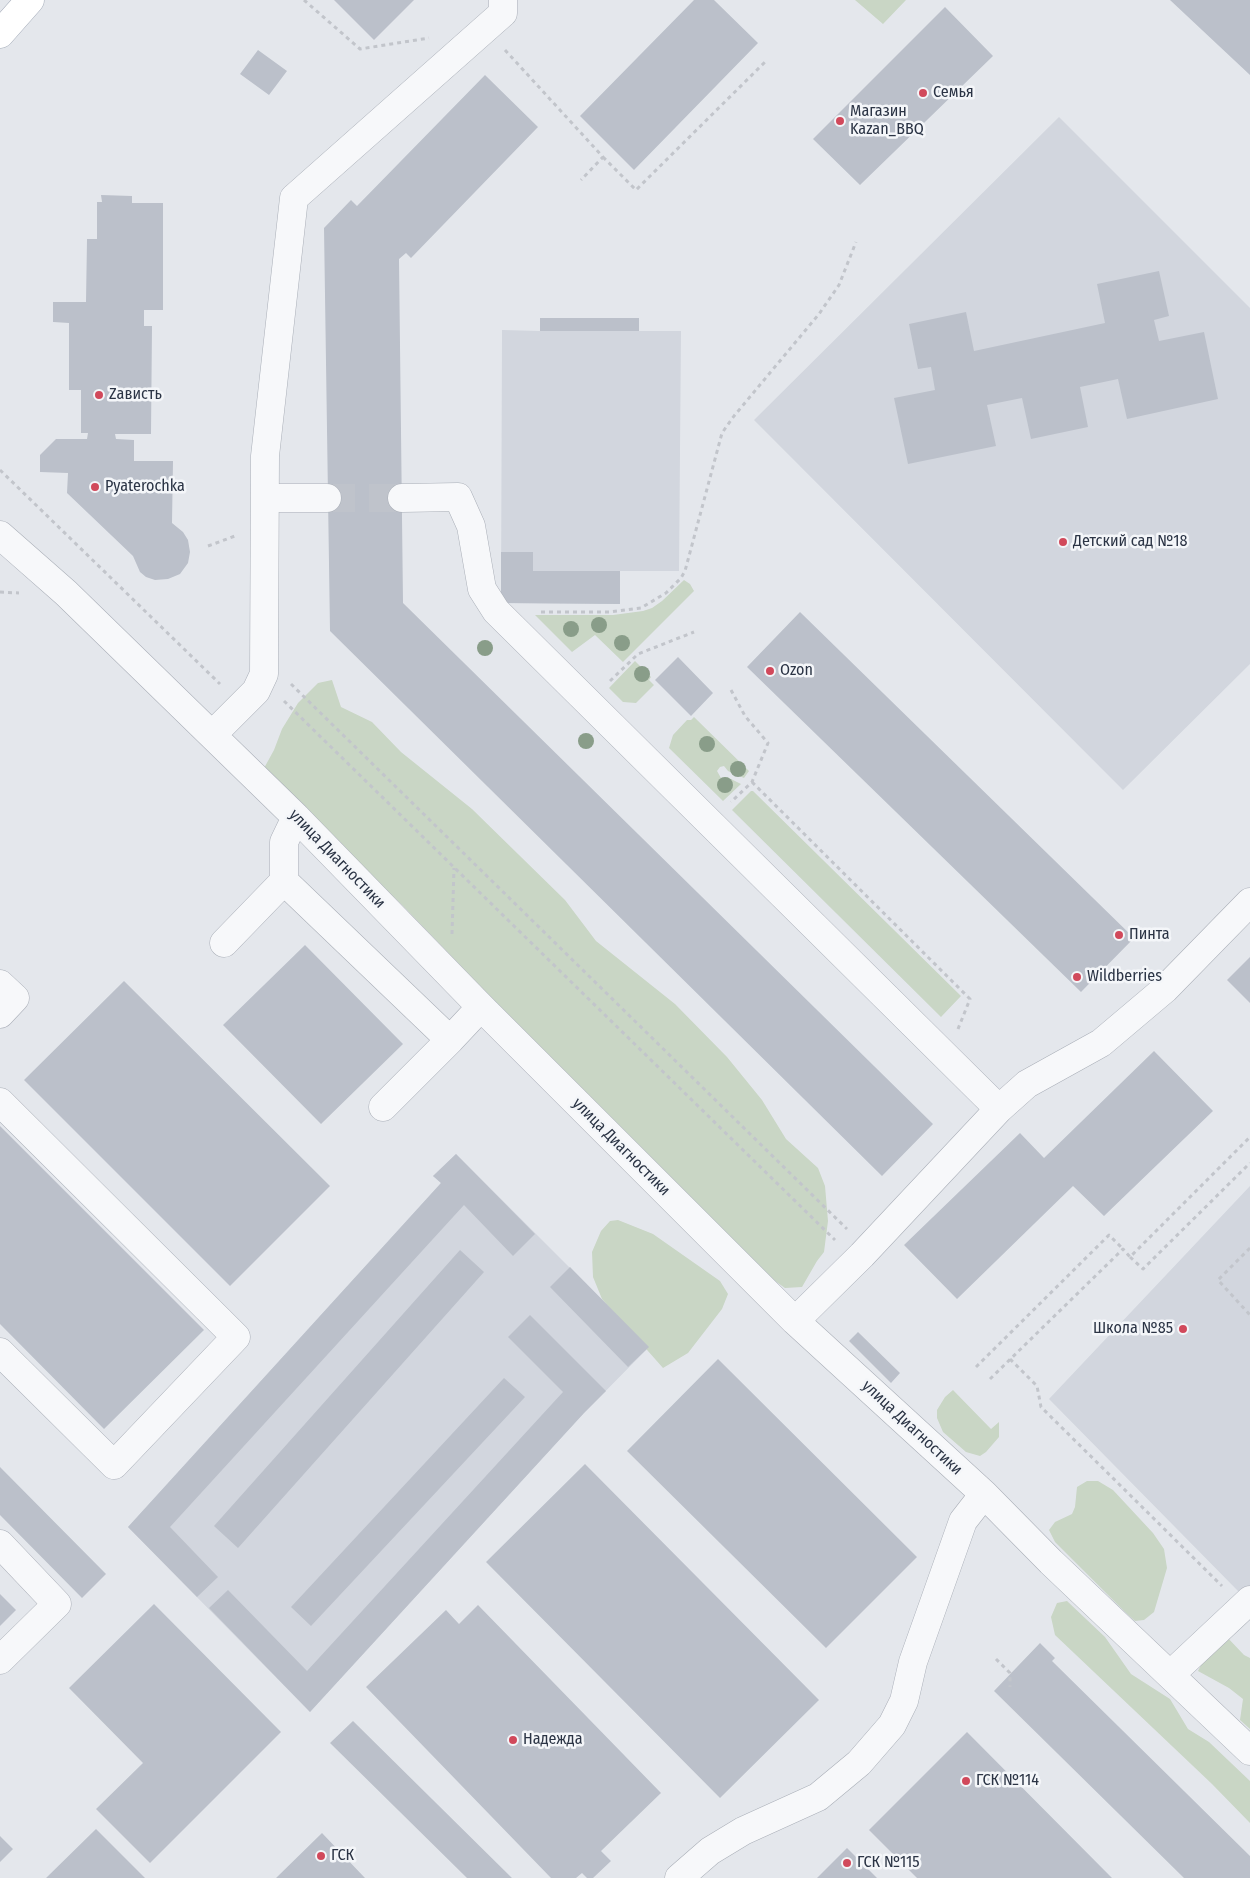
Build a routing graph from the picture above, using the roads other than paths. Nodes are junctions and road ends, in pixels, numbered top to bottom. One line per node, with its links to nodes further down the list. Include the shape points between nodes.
1 (30, 0): 3 (main road)
2 (503, 0): 4 (street, via 503,13 294,198 265,456)
3 (0, 34)
4 (266, 498): 5 (street); 8 (street, via 263,668 256,691)
5 (327, 498)
6 (402, 498): 19 (street, via 458,497 471,526 482,589 503,619)
7 (0, 535): 8 (street, улица Диагностики)
8 (212, 734): 9 (street, улица Диагностики)
9 (296, 817): 10 (street, via 284,842); 14 (street, улица Диагностики)
10 (284, 881): 12 (street); 16 (street)
11 (1250, 902): 19 (street, via 1165,989 1101,1043 1027,1084)
12 (224, 943)
13 (0, 984): 15 (street, via 15,998)
14 (481, 1007): 16 (street); 20 (street, улица Диагностики)
15 (0, 1014)
16 (450, 1040): 18 (street)
17 (0, 1102): 21 (street, via 236,1337 114,1465)
18 (383, 1107)
19 (998, 1109): 20 (street)
20 (796, 1321): 22 (street, улица Диагностики)
21 (0, 1352)
22 (984, 1494): 26 (street, улица Диагностики); 28 (street, via 963,1521 912,1662 904,1701 892,1725 859,1763 818,1797 743,1831 710,1851)
23 (0, 1544): 25 (street, via 57,1604)
24 (1246, 1604): 26 (street)
25 (0, 1660)
26 (1170, 1675): 27 (street, улица Диагностики)
27 (1250, 1751)
28 (680, 1878)

